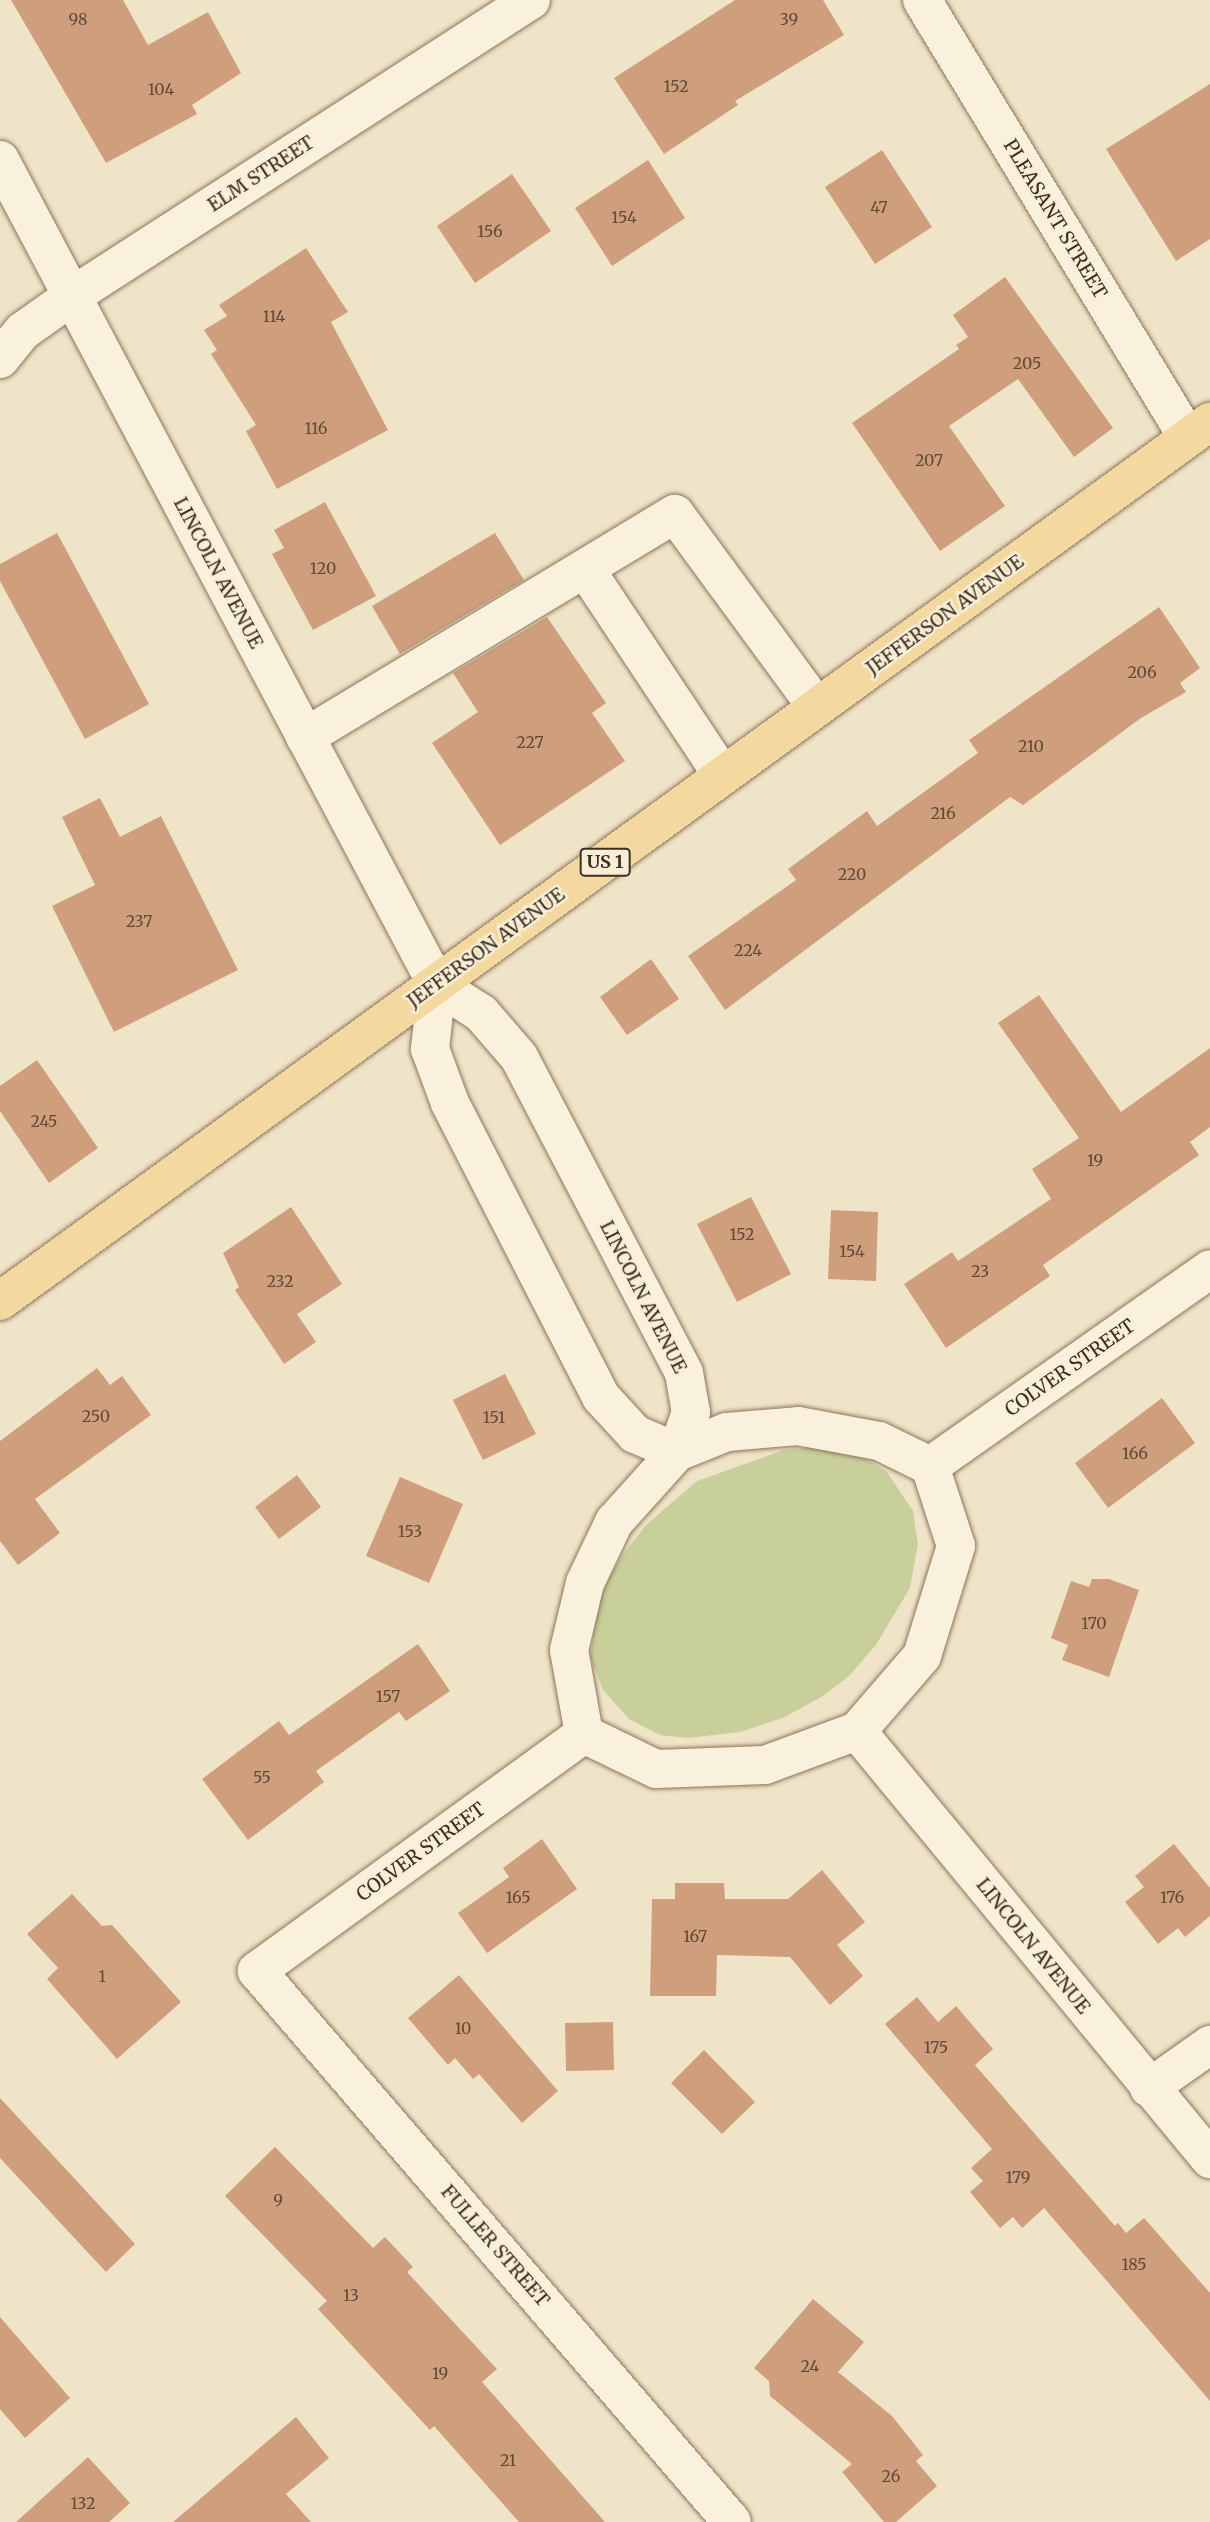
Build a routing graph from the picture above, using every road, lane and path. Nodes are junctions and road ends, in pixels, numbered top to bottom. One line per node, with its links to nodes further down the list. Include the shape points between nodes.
1 (531, 0): 4 (street, ELM STREET)
2 (922, 0): 6 (street, PLEASANT STREET)
3 (0, 160): 4 (street, LINCOLN AVENUE)
4 (72, 296): 5 (street, ELM STREET, via 23,331); 9 (street, LINCOLN AVENUE)
5 (0, 359)
6 (1199, 430): 8 (main road, JEFFERSON AVENUE / US 1)
7 (586, 570): 8 (street, via 675,514); 9 (street); 10 (street)
8 (817, 707): 10 (main road, JEFFERSON AVENUE / US 1)
9 (306, 737): 11 (street, LINCOLN AVENUE)
10 (723, 776): 11 (main road, JEFFERSON AVENUE / US 1)
11 (437, 985): 13 (main road, JEFFERSON AVENUE / US 1); 14 (street, via 430,1049 450,1102 582,1361 601,1397 635,1434); 14 (street, LINCOLN AVENUE, via 481,1013 519,1057 684,1373 691,1412)
12 (1210, 1269): 15 (street, COLVER STREET)
13 (0, 1301)
14 (677, 1452): 15 (street, via 727,1432 798,1426 879,1441); 17 (street, via 614,1522 585,1583 569,1650)
15 (930, 1466): 16 (street, via 956,1546 922,1656)
16 (857, 1731): 17 (street, via 765,1765 656,1769); 20 (street, LINCOLN AVENUE)
17 (584, 1734): 18 (street, COLVER STREET)
18 (257, 1971): 22 (street, FULLER STREET)
19 (1210, 2045): 20 (street)
20 (1149, 2088): 21 (street, LINCOLN AVENUE)
21 (1210, 2159)
22 (732, 2522)

